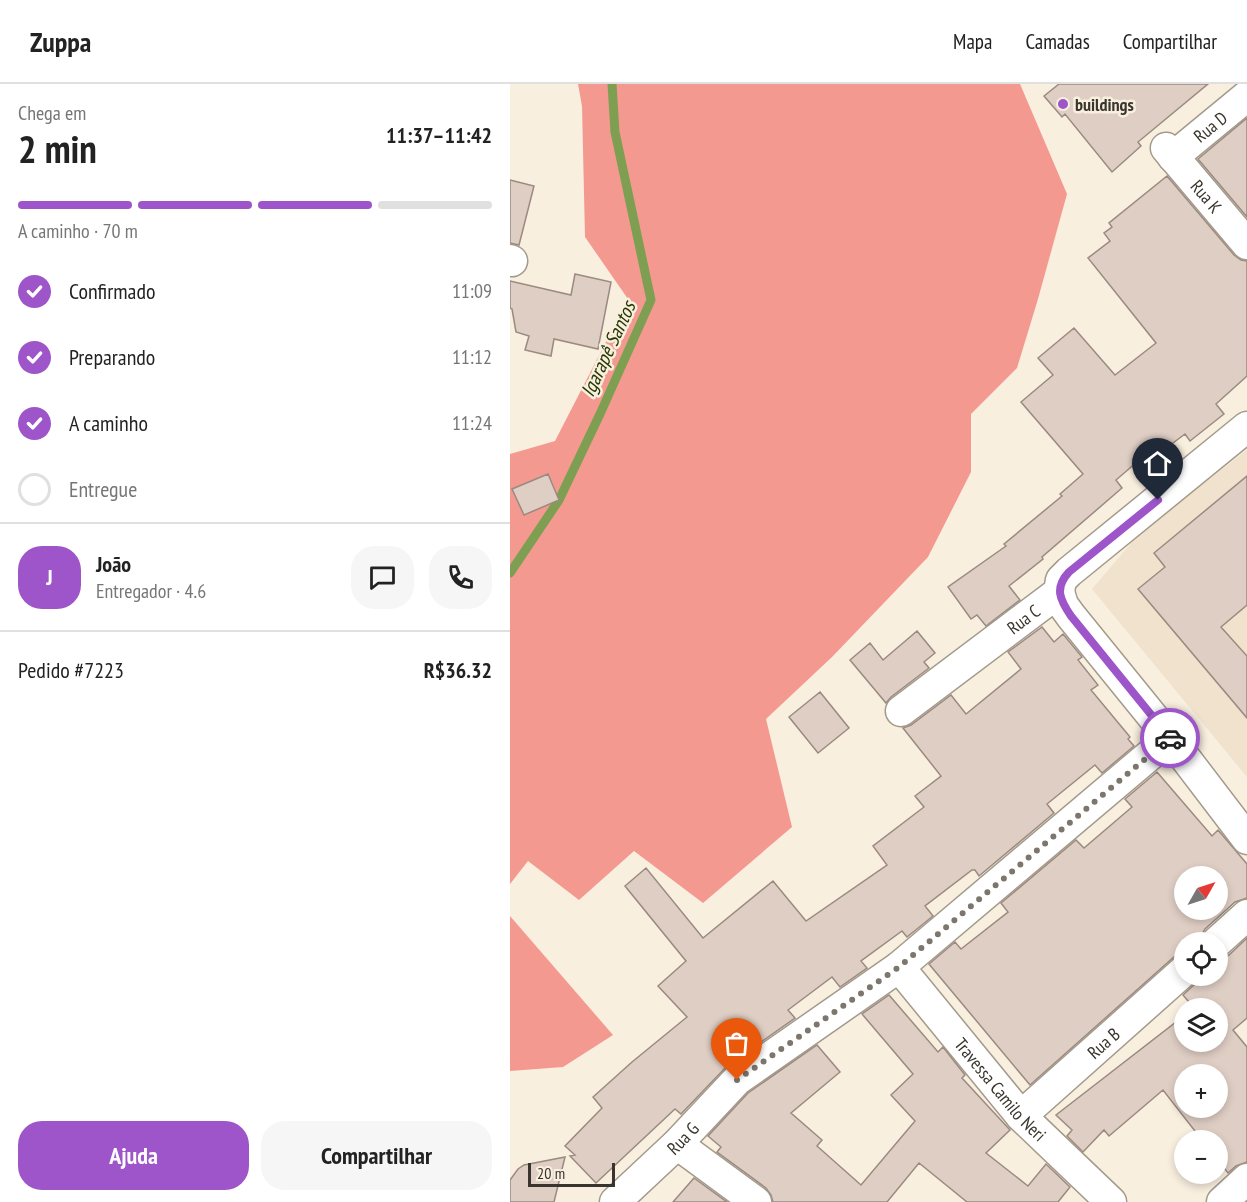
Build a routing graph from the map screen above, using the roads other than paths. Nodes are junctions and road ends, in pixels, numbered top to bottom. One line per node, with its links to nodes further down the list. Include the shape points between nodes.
1 (1247, 96): 2 (street, Rua D)
2 (1170, 152): 3 (street, Rua K)
3 (1247, 244)
4 (1247, 427): 5 (street, Rua C, via 1069,572)
5 (1059, 592): 6 (street, Rua C); 7 (street, via 1071,616)
6 (901, 711)
7 (1170, 738): 8 (street); 11 (street, Rua G)
8 (1247, 839)
9 (1247, 915): 10 (street)
10 (1228, 932)
11 (899, 967): 13 (street, Travessa Camilo Neri); 14 (street, Rua G, via 737,1080)
12 (1174, 980): 13 (street, Rua B)
13 (1021, 1116): 18 (street, Travessa Camilo Neri)
14 (677, 1144): 16 (street, Rua G); 17 (street)
15 (1247, 1179): 19 (street)
16 (615, 1202)
17 (756, 1202)
18 (1111, 1202)
19 (1222, 1202)

